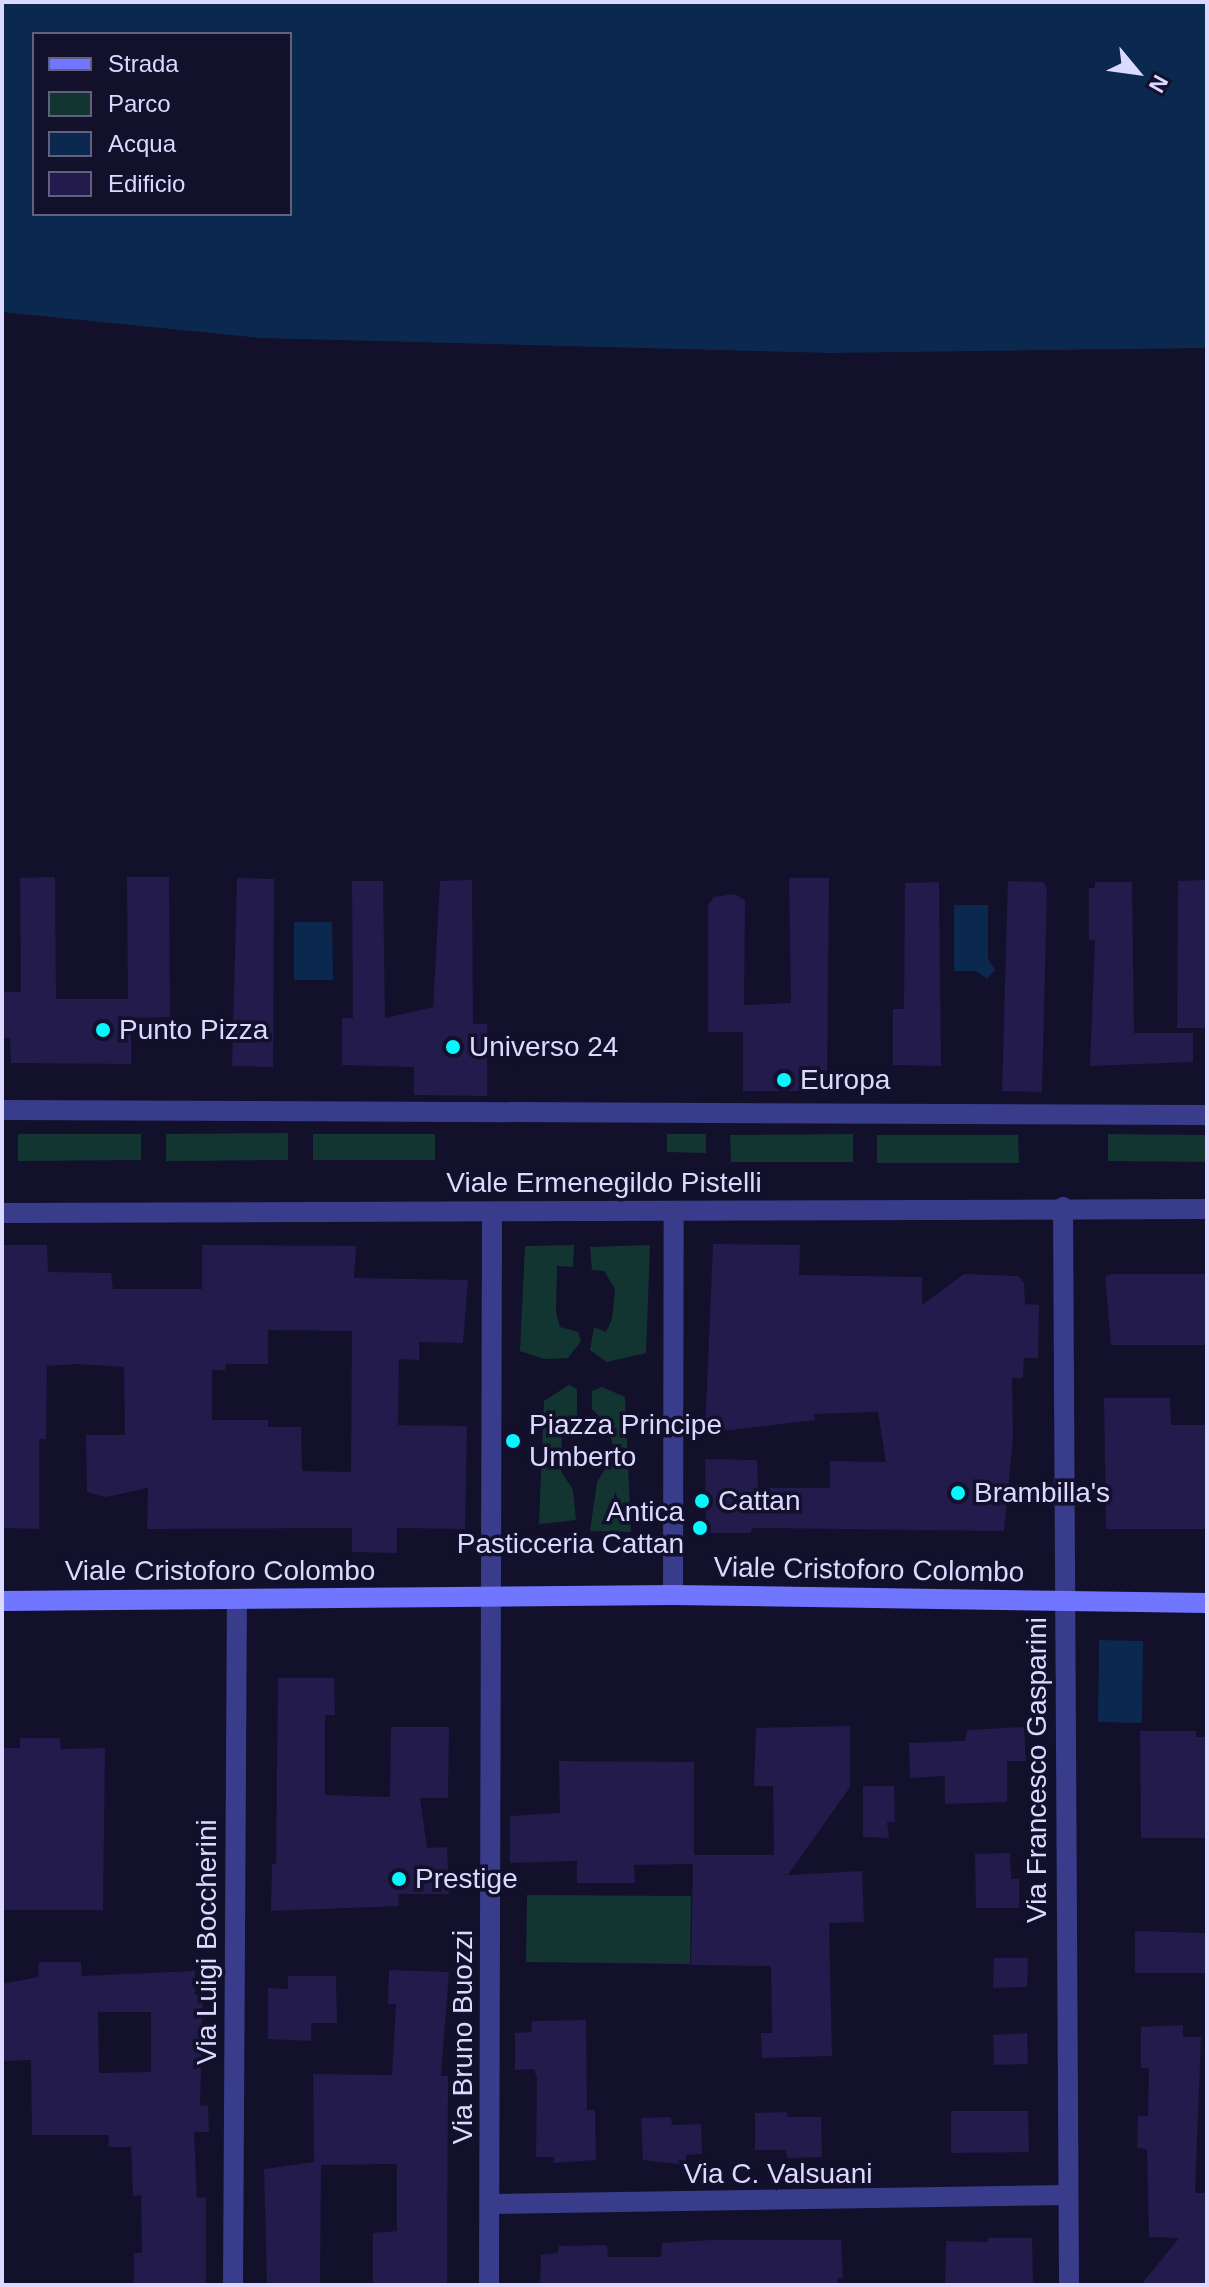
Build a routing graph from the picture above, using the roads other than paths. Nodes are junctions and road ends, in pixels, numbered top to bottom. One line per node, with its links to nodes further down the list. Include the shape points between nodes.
1 (2, 1110): 2 (street)
2 (1207, 1115)
3 (1063, 1207): 4 (street, Viale Ermenegildo Pistelli); 5 (street, Viale Ermenegildo Pistelli); 11 (street, Via Francesco Gasparini)
4 (1207, 1209)
5 (674, 1211): 6 (street, Viale Ermenegildo Pistelli); 8 (street)
6 (492, 1212): 7 (street, Viale Ermenegildo Pistelli); 9 (street)
7 (2, 1213)
8 (673, 1595): 9 (street, Viale Cristoforo Colombo); 11 (street, Viale Cristoforo Colombo)
9 (492, 1597): 10 (street, Viale Cristoforo Colombo); 15 (street, Via Bruno Buozzi)
10 (237, 1599): 12 (street, Viale Cristoforo Colombo); 16 (street, Via Luigi Boccherini)
11 (1064, 1600): 13 (street, Viale Cristoforo Colombo); 14 (street, Via Francesco Gasparini)
12 (2, 1601)
13 (1207, 1603)
14 (1067, 2195): 15 (street, Via C. Valsuani); 18 (street, Via Francesco Gasparini)
15 (490, 2204): 17 (street, Via Bruno Buozzi)
16 (233, 2285)
17 (489, 2285)
18 (1069, 2285)

